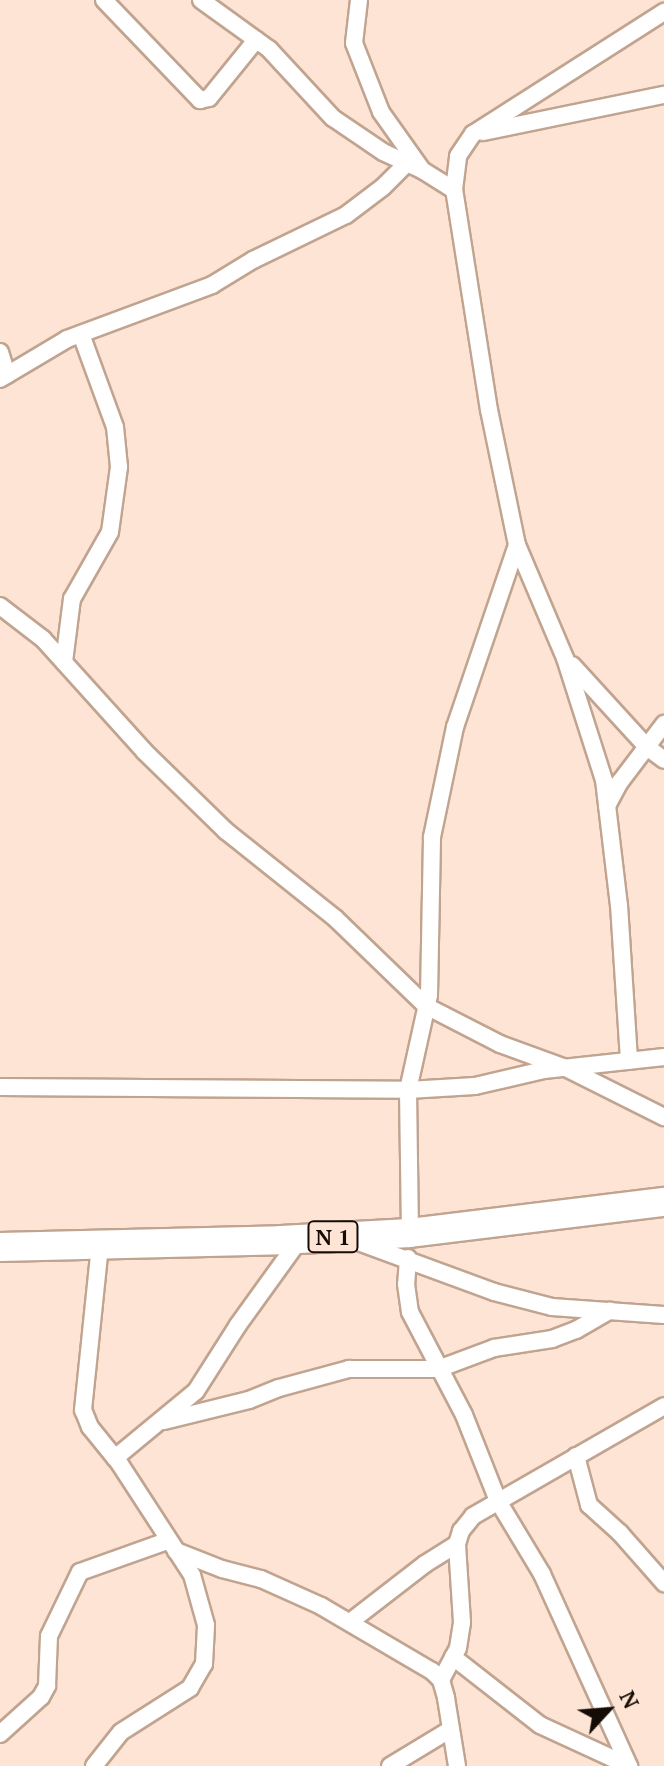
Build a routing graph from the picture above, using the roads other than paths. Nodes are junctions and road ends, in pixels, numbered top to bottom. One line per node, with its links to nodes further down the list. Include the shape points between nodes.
1 (104, 0): 5 (street, via 200,100 209,98)
2 (201, 0): 5 (street)
3 (359, 0): 8 (street, via 354,43 381,112)
4 (664, 12): 7 (street)
5 (256, 40): 8 (street, via 333,118 383,152)
6 (664, 95): 7 (street)
7 (473, 134): 9 (street, via 458,156)
8 (414, 163): 9 (street); 10 (street, via 346,215 212,285)
9 (454, 190): 13 (street)
10 (81, 334): 12 (street); 16 (street, via 115,427 119,467 110,532 72,599)
11 (0, 352): 12 (street)
12 (4, 377)
13 (517, 545): 15 (street); 21 (street, via 455,727 432,837)
14 (0, 606): 16 (street)
15 (565, 658): 18 (street); 20 (street, via 592,736)
16 (64, 662): 21 (street, via 226,831 335,918)
17 (664, 724): 18 (street)
18 (647, 747): 19 (street); 20 (street)
19 (664, 760)
20 (607, 806): 23 (street)
21 (426, 1006): 24 (street, via 500,1044); 26 (street)
22 (664, 1057): 23 (street)
23 (629, 1061): 24 (street)
24 (566, 1068): 26 (street, via 475,1086); 27 (street)
25 (0, 1087): 26 (street)
26 (408, 1090): 31 (street)
27 (664, 1117)
28 (664, 1202): 31 (highway, N 1)
29 (300, 1239): 30 (highway, N 1); 31 (highway, N 1, via 339,1237); 37 (street, via 196,1391)
30 (100, 1245): 32 (highway, N 1); 39 (street, via 83,1410)
31 (409, 1245): 33 (street, via 494,1292 552,1307); 35 (street, via 410,1312)
32 (0, 1247)
33 (610, 1310): 34 (street); 35 (street, via 552,1339 494,1348)
34 (664, 1315)
35 (438, 1369): 37 (street, via 349,1369); 40 (street, via 464,1415)
36 (664, 1406): 38 (street)
37 (164, 1421): 39 (street)
38 (576, 1456): 40 (street); 43 (street, via 589,1505)
39 (115, 1458): 42 (street)
40 (498, 1501): 41 (street, via 473,1516); 52 (street, via 542,1574)
41 (457, 1544): 44 (street); 45 (street, via 462,1622)
42 (171, 1546): 44 (street, via 222,1569 261,1579); 48 (street, via 80,1572 49,1636 47,1686); 49 (street, via 192,1575 206,1625 204,1664 190,1688 121,1732)
43 (664, 1583)
44 (350, 1622): 46 (street)
45 (453, 1657): 46 (street); 52 (street, via 540,1725)
46 (441, 1680): 47 (street)
47 (451, 1729): 50 (street); 51 (street)
48 (0, 1734)
49 (94, 1766)
50 (390, 1766)
51 (457, 1766)
52 (629, 1766)

